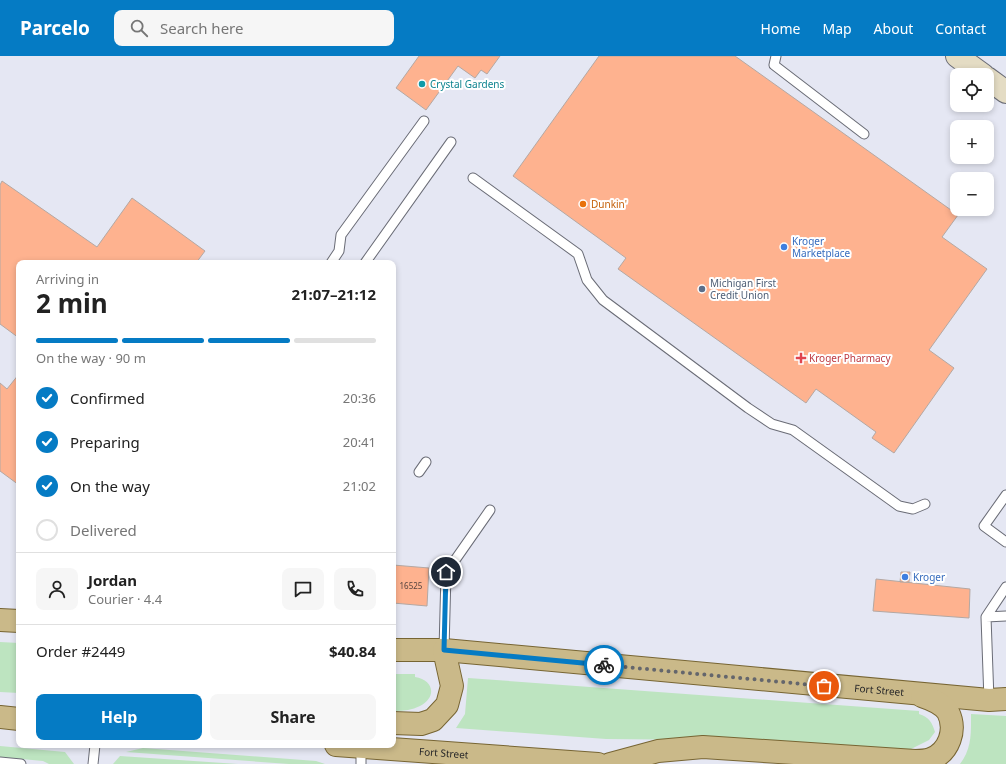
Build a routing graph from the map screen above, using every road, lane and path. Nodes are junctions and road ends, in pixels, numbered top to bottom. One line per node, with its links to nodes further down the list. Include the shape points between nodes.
1 (776, 56): 7 (lane, via 774,65)
2 (958, 56): 3 (main road)
3 (974, 68)
4 (994, 83): 5 (main road)
5 (1006, 92)
6 (424, 121): 10 (lane, via 342,235 339,251)
7 (864, 134)
8 (451, 142): 11 (lane)
9 (473, 178): 15 (lane, via 578,254 587,280 603,300 748,408 772,424 793,430 899,506 913,509)
10 (333, 260)
11 (367, 260)
12 (426, 462): 13 (lane)
13 (419, 472)
14 (1006, 495): 17 (lane, via 984,526)
15 (925, 504)
16 (490, 510): 24 (lane, via 446,572)
17 (1006, 542)
18 (1006, 587): 20 (lane)
19 (1006, 616): 20 (lane)
20 (986, 617): 26 (lane)
21 (0, 620): 22 (main road)
22 (16, 620)
23 (396, 650): 24 (main road, Fort Street)
24 (444, 650): 25 (main road, Fort Street); 29 (main road, via 452,686 447,705 433,720 421,724)
25 (915, 693): 26 (main road, Fort Street); 37 (main road, via 934,701 948,712 951,724 949,744 931,759 915,761 703,747 658,751)
26 (998, 700)
27 (0, 717): 28 (main road)
28 (16, 719)
29 (396, 723)
30 (95, 748): 35 (lane)
31 (343, 748): 32 (main road, Fort Street)
32 (361, 756): 36 (main road, Fort Street)
33 (0, 762): 34 (lane)
34 (21, 764)
35 (93, 764)
36 (598, 764)
37 (610, 764)

